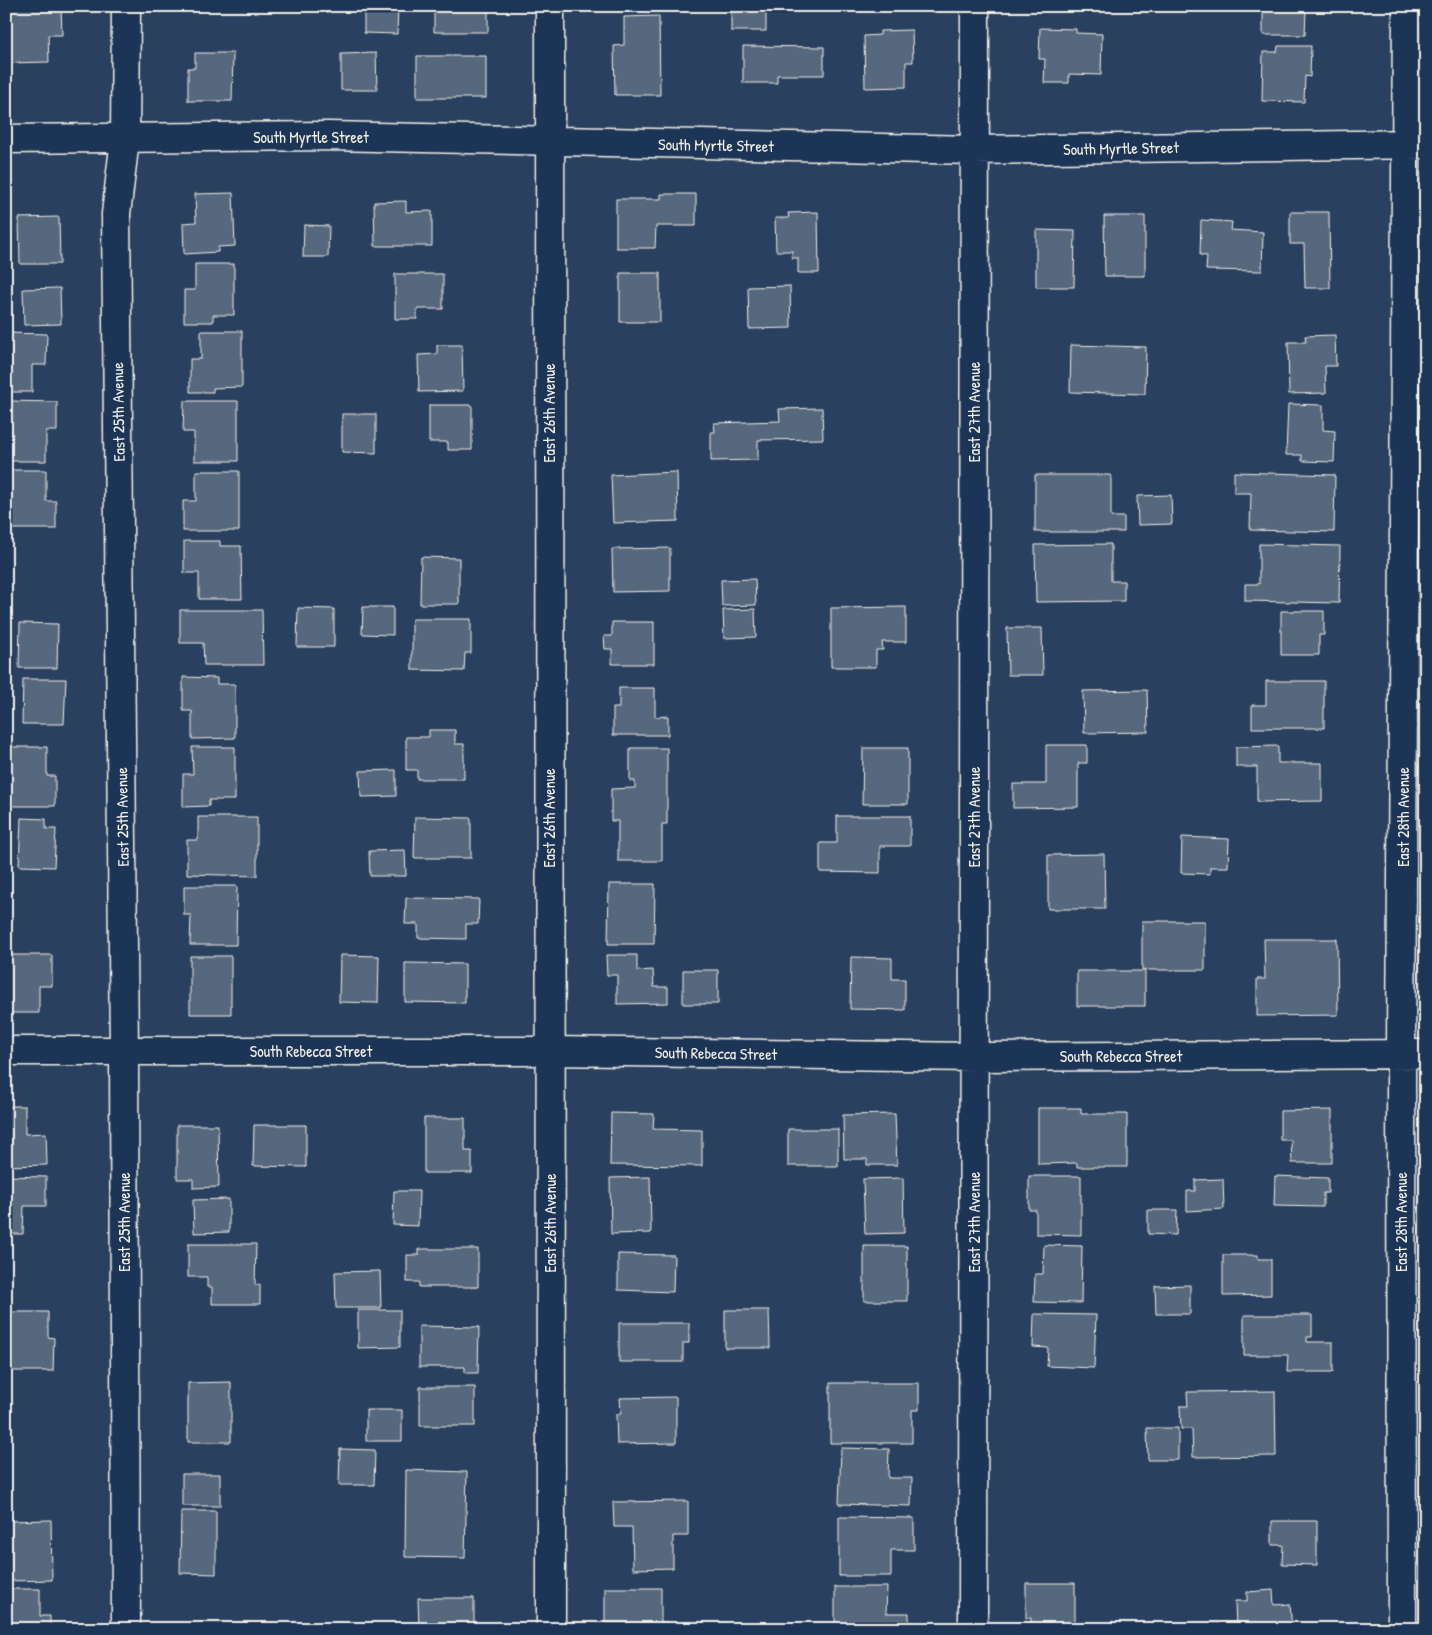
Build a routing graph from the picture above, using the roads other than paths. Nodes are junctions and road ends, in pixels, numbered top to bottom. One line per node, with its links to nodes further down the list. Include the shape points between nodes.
1 (126, 6): 5 (street, East 25th Avenue)
2 (550, 6): 7 (street, East 26th Avenue)
3 (975, 6): 9 (street, East 27th Avenue)
4 (1407, 6): 8 (street, East 28th Avenue)
5 (125, 138): 6 (street, South Myrtle Street); 7 (street, South Myrtle Street, via 329,136); 12 (street, East 25th Avenue, via 116,214)
6 (6, 139)
7 (550, 141): 9 (street, South Myrtle Street); 10 (street, East 26th Avenue)
8 (1416, 144): 9 (street, South Myrtle Street); 13 (street, East 28th Avenue)
9 (974, 150): 14 (street, East 27th Avenue)
10 (550, 1051): 12 (street, South Rebecca Street); 14 (street, South Rebecca Street); 16 (street, East 26th Avenue)
11 (6, 1052): 12 (street, South Rebecca Street)
12 (124, 1052): 15 (street, East 25th Avenue)
13 (1414, 1054): 14 (street, South Rebecca Street); 18 (street, East 28th Avenue)
14 (974, 1057): 17 (street, East 27th Avenue)
15 (126, 1629)
16 (551, 1629)
17 (973, 1629)
18 (1402, 1629)

